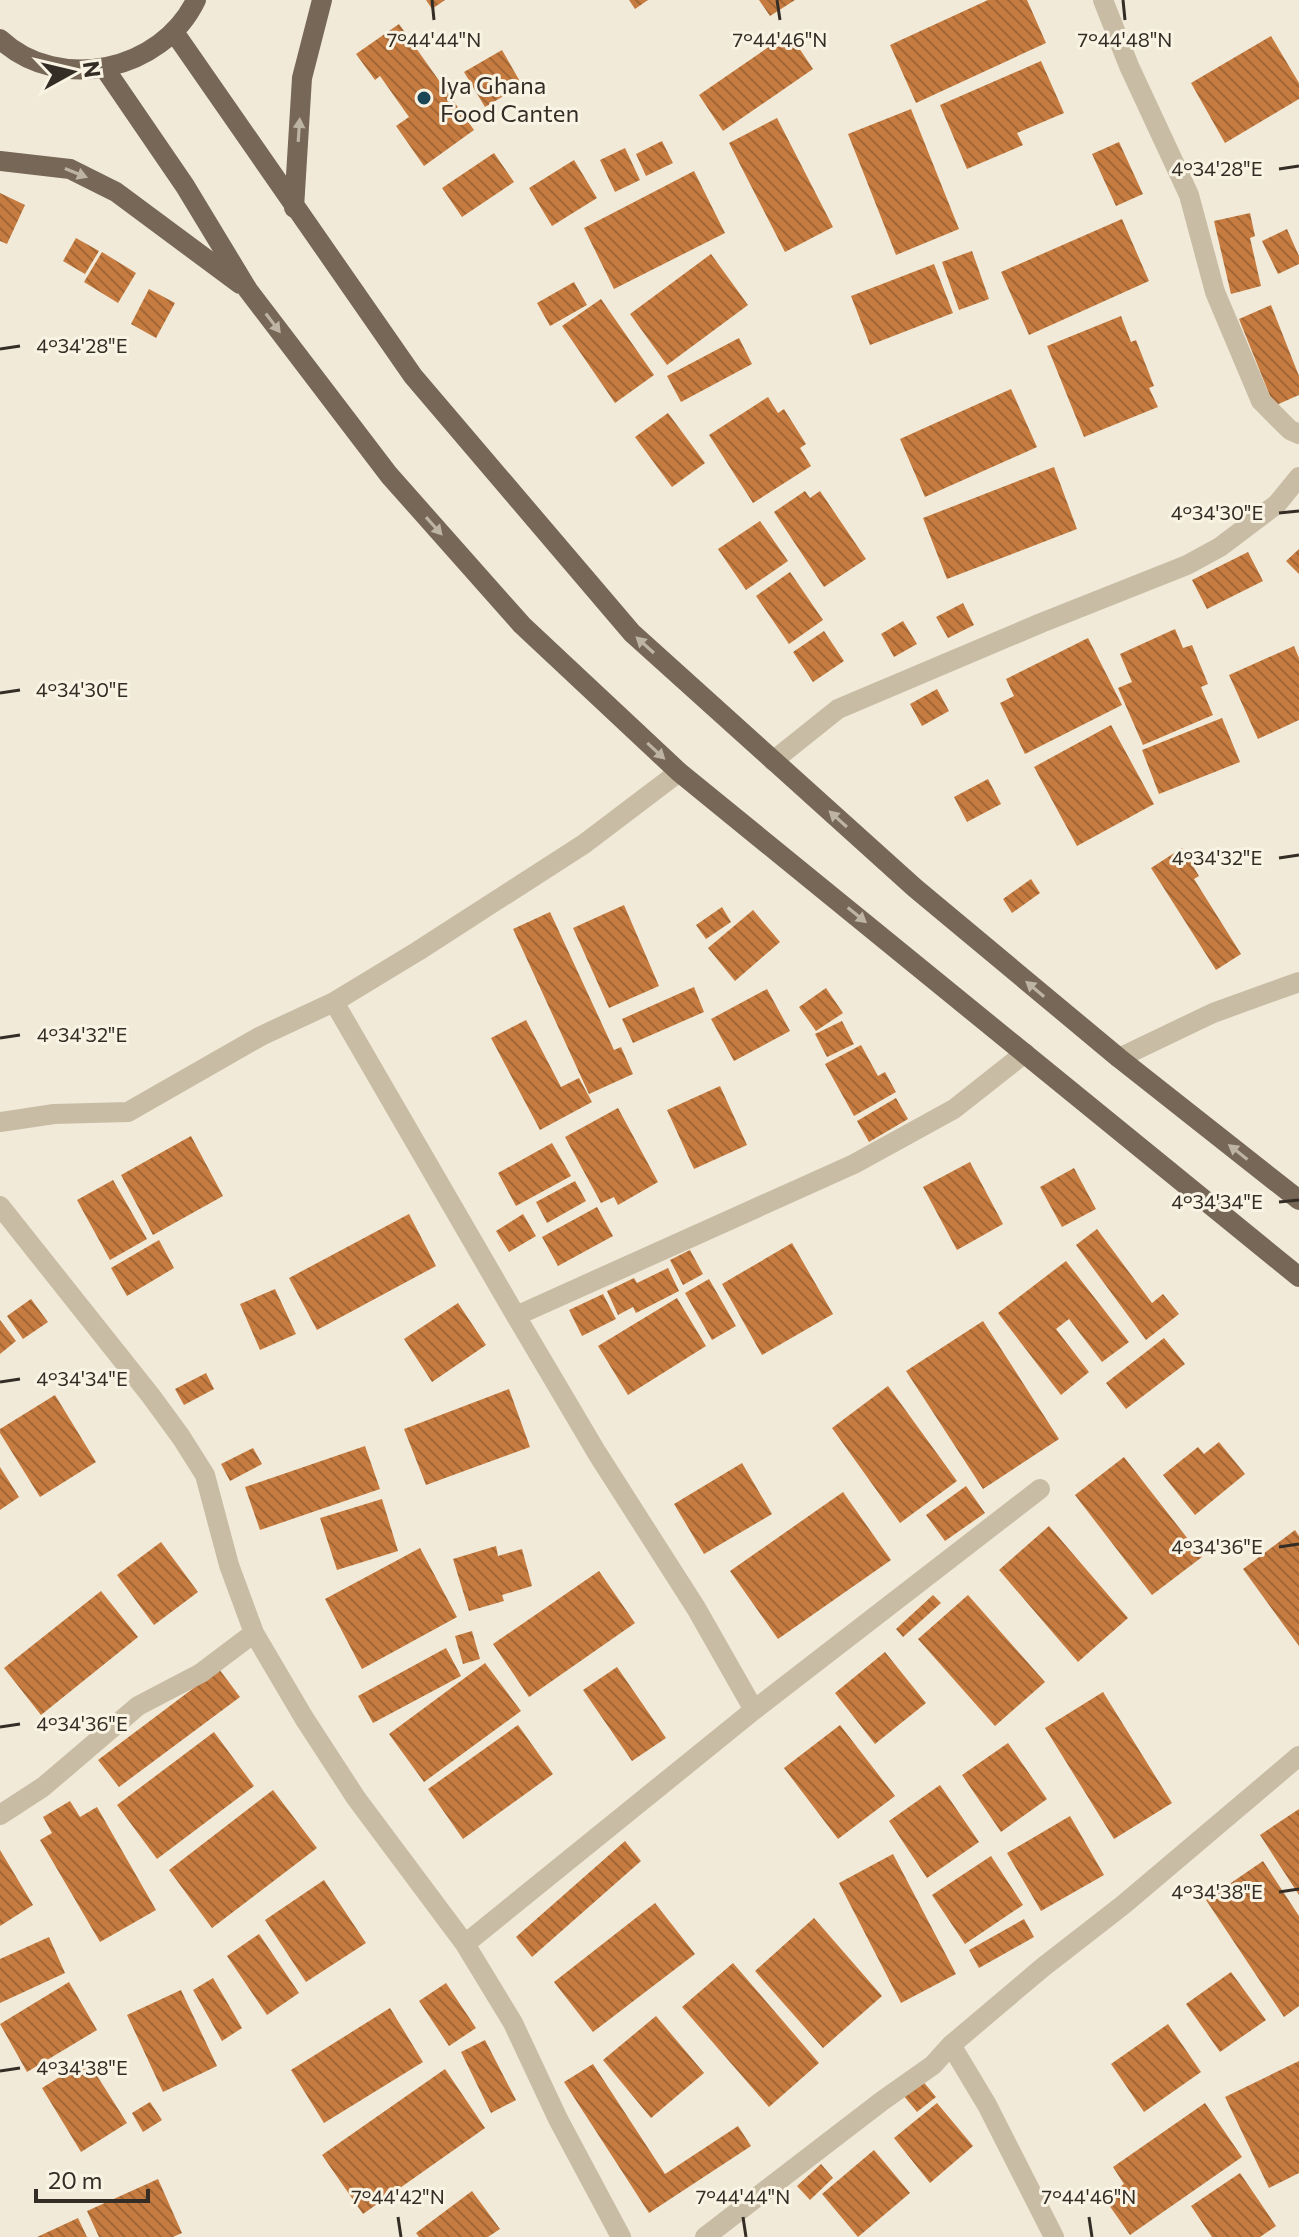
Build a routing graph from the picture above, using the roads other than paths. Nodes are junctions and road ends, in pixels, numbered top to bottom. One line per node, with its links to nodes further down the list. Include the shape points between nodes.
1 (196, 0): 4 (main road)
2 (322, 0): 8 (main road, one-way to 2, via 302,78)
3 (1103, 0): 10 (street, via 1189,195 1215,292 1261,401)
4 (174, 32): 6 (main road, via 142,55); 8 (main road)
5 (1, 42): 6 (main road, via 51,66)
6 (105, 69): 9 (main road)
7 (0, 161): 9 (main road, one-way to 9, via 70,169 116,192)
8 (294, 208): 12 (main road, one-way to 8, via 632,633 413,376)
9 (248, 290): 13 (main road, one-way to 13, via 389,475 512,614)
10 (1299, 434)
11 (1299, 477): 12 (street, via 1277,504 1187,565 838,709)
12 (773, 761): 17 (main road, one-way to 12)
13 (679, 772): 15 (street, via 584,844); 16 (main road, one-way to 16)
14 (1299, 982): 17 (street, via 1213,1013)
15 (334, 1002): 18 (street, via 261,1036 128,1112); 22 (street)
16 (1025, 1053): 21 (main road); 22 (street, via 954,1109 854,1164)
17 (1119, 1058): 19 (main road, one-way to 17)
18 (0, 1122)
19 (1299, 1200)
20 (0, 1206): 24 (street, via 151,1396 205,1475)
21 (1299, 1277)
22 (516, 1316): 25 (street)
23 (1040, 1489): 25 (street)
24 (254, 1633): 27 (street, via 201,1673 138,1706 43,1787); 28 (street, via 356,1798)
25 (754, 1710): 28 (street)
26 (1299, 1756): 29 (street)
27 (0, 1815)
28 (465, 1944): 30 (street, via 513,2023)
29 (951, 2045): 31 (street, via 933,2065); 32 (street)
30 (621, 2237)
31 (705, 2237)
32 (1054, 2237)

